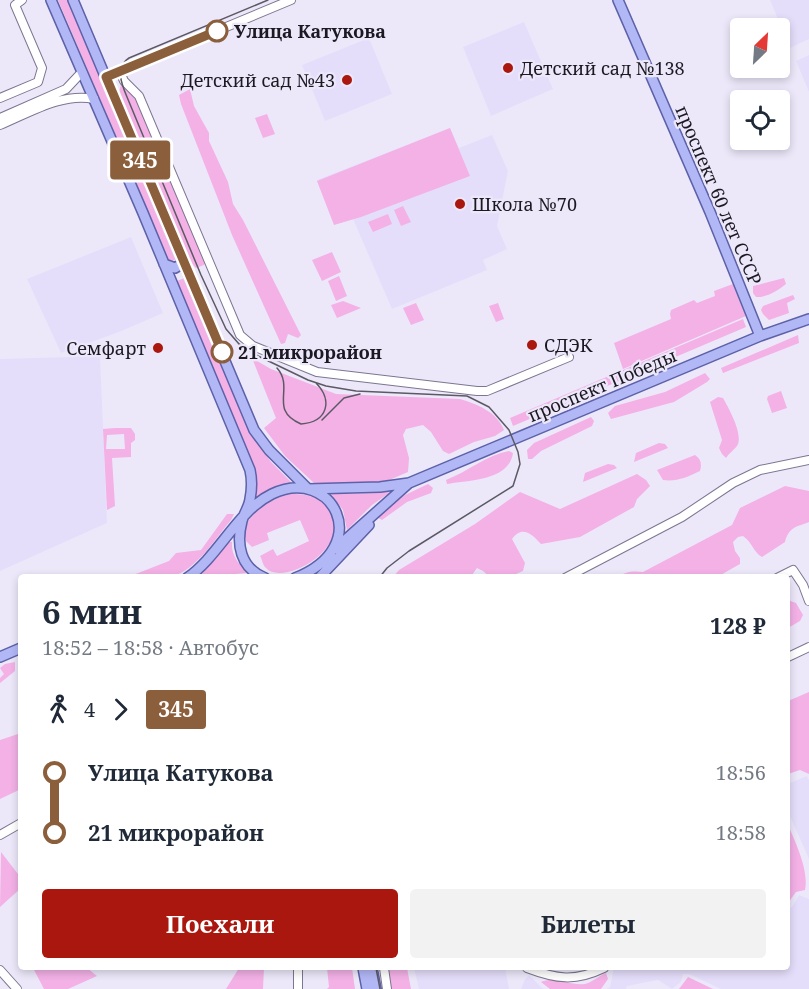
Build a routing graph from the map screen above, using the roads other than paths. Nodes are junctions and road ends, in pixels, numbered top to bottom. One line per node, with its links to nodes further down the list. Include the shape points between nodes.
1 (22, 0): 9 (street, via 15,5 42,68 38,82)
2 (51, 0): 6 (main road)
3 (73, 0): 8 (main road)
4 (291, 0): 7 (street)
5 (618, 0): 16 (main road, проспект 60 лет СССР)
6 (82, 72): 10 (main road); 11 (street, via 66,90)
7 (120, 72): 8 (street); 17 (street, via 139,96 240,335 253,346 326,374 477,391 487,391)
8 (106, 77): 13 (main road)
9 (0, 99)
10 (94, 99): 12 (street, via 63,99); 14 (main road)
11 (0, 118)
12 (0, 125)
13 (184, 260): 14 (main road, via 176,268); 20 (main road, via 254,430)
14 (164, 264): 22 (main road, via 250,470 252,490)
15 (809, 319): 16 (main road, проспект Победы)
16 (760, 336): 19 (main road, проспект Победы)
17 (569, 357)
18 (809, 460): 30 (street, via 760,470 733,483 682,517)
19 (409, 483): 20 (main road, via 380,488); 21 (main road)
20 (308, 489): 22 (main road, via 271,494); 23 (main road, via 321,495 337,514 339,532)
21 (371, 517): 23 (main road); 29 (main road, via 367,527)
22 (243, 518): 25 (main road); 26 (main road, via 241,554)
23 (332, 552): 24 (main road)
24 (321, 563): 27 (main road); 28 (main road)
25 (193, 574)
26 (259, 574)
27 (302, 574)
28 (312, 574)
29 (323, 574)
30 (573, 574)
31 (785, 574): 32 (street, via 793,570)
32 (809, 601)
33 (809, 646): 35 (street)
34 (18, 649): 36 (main road)
35 (790, 656)
36 (0, 657)
37 (18, 824): 38 (street)
38 (0, 834)
39 (0, 970): 46 (street)
40 (298, 970): 47 (street)
41 (363, 970): 48 (main road)
42 (372, 970): 49 (main road)
43 (384, 970): 50 (street)
44 (533, 970): 45 (street, via 562,978)
45 (599, 970)
46 (17, 989)
47 (298, 989)
48 (367, 989)
49 (376, 989)
50 (387, 989)

